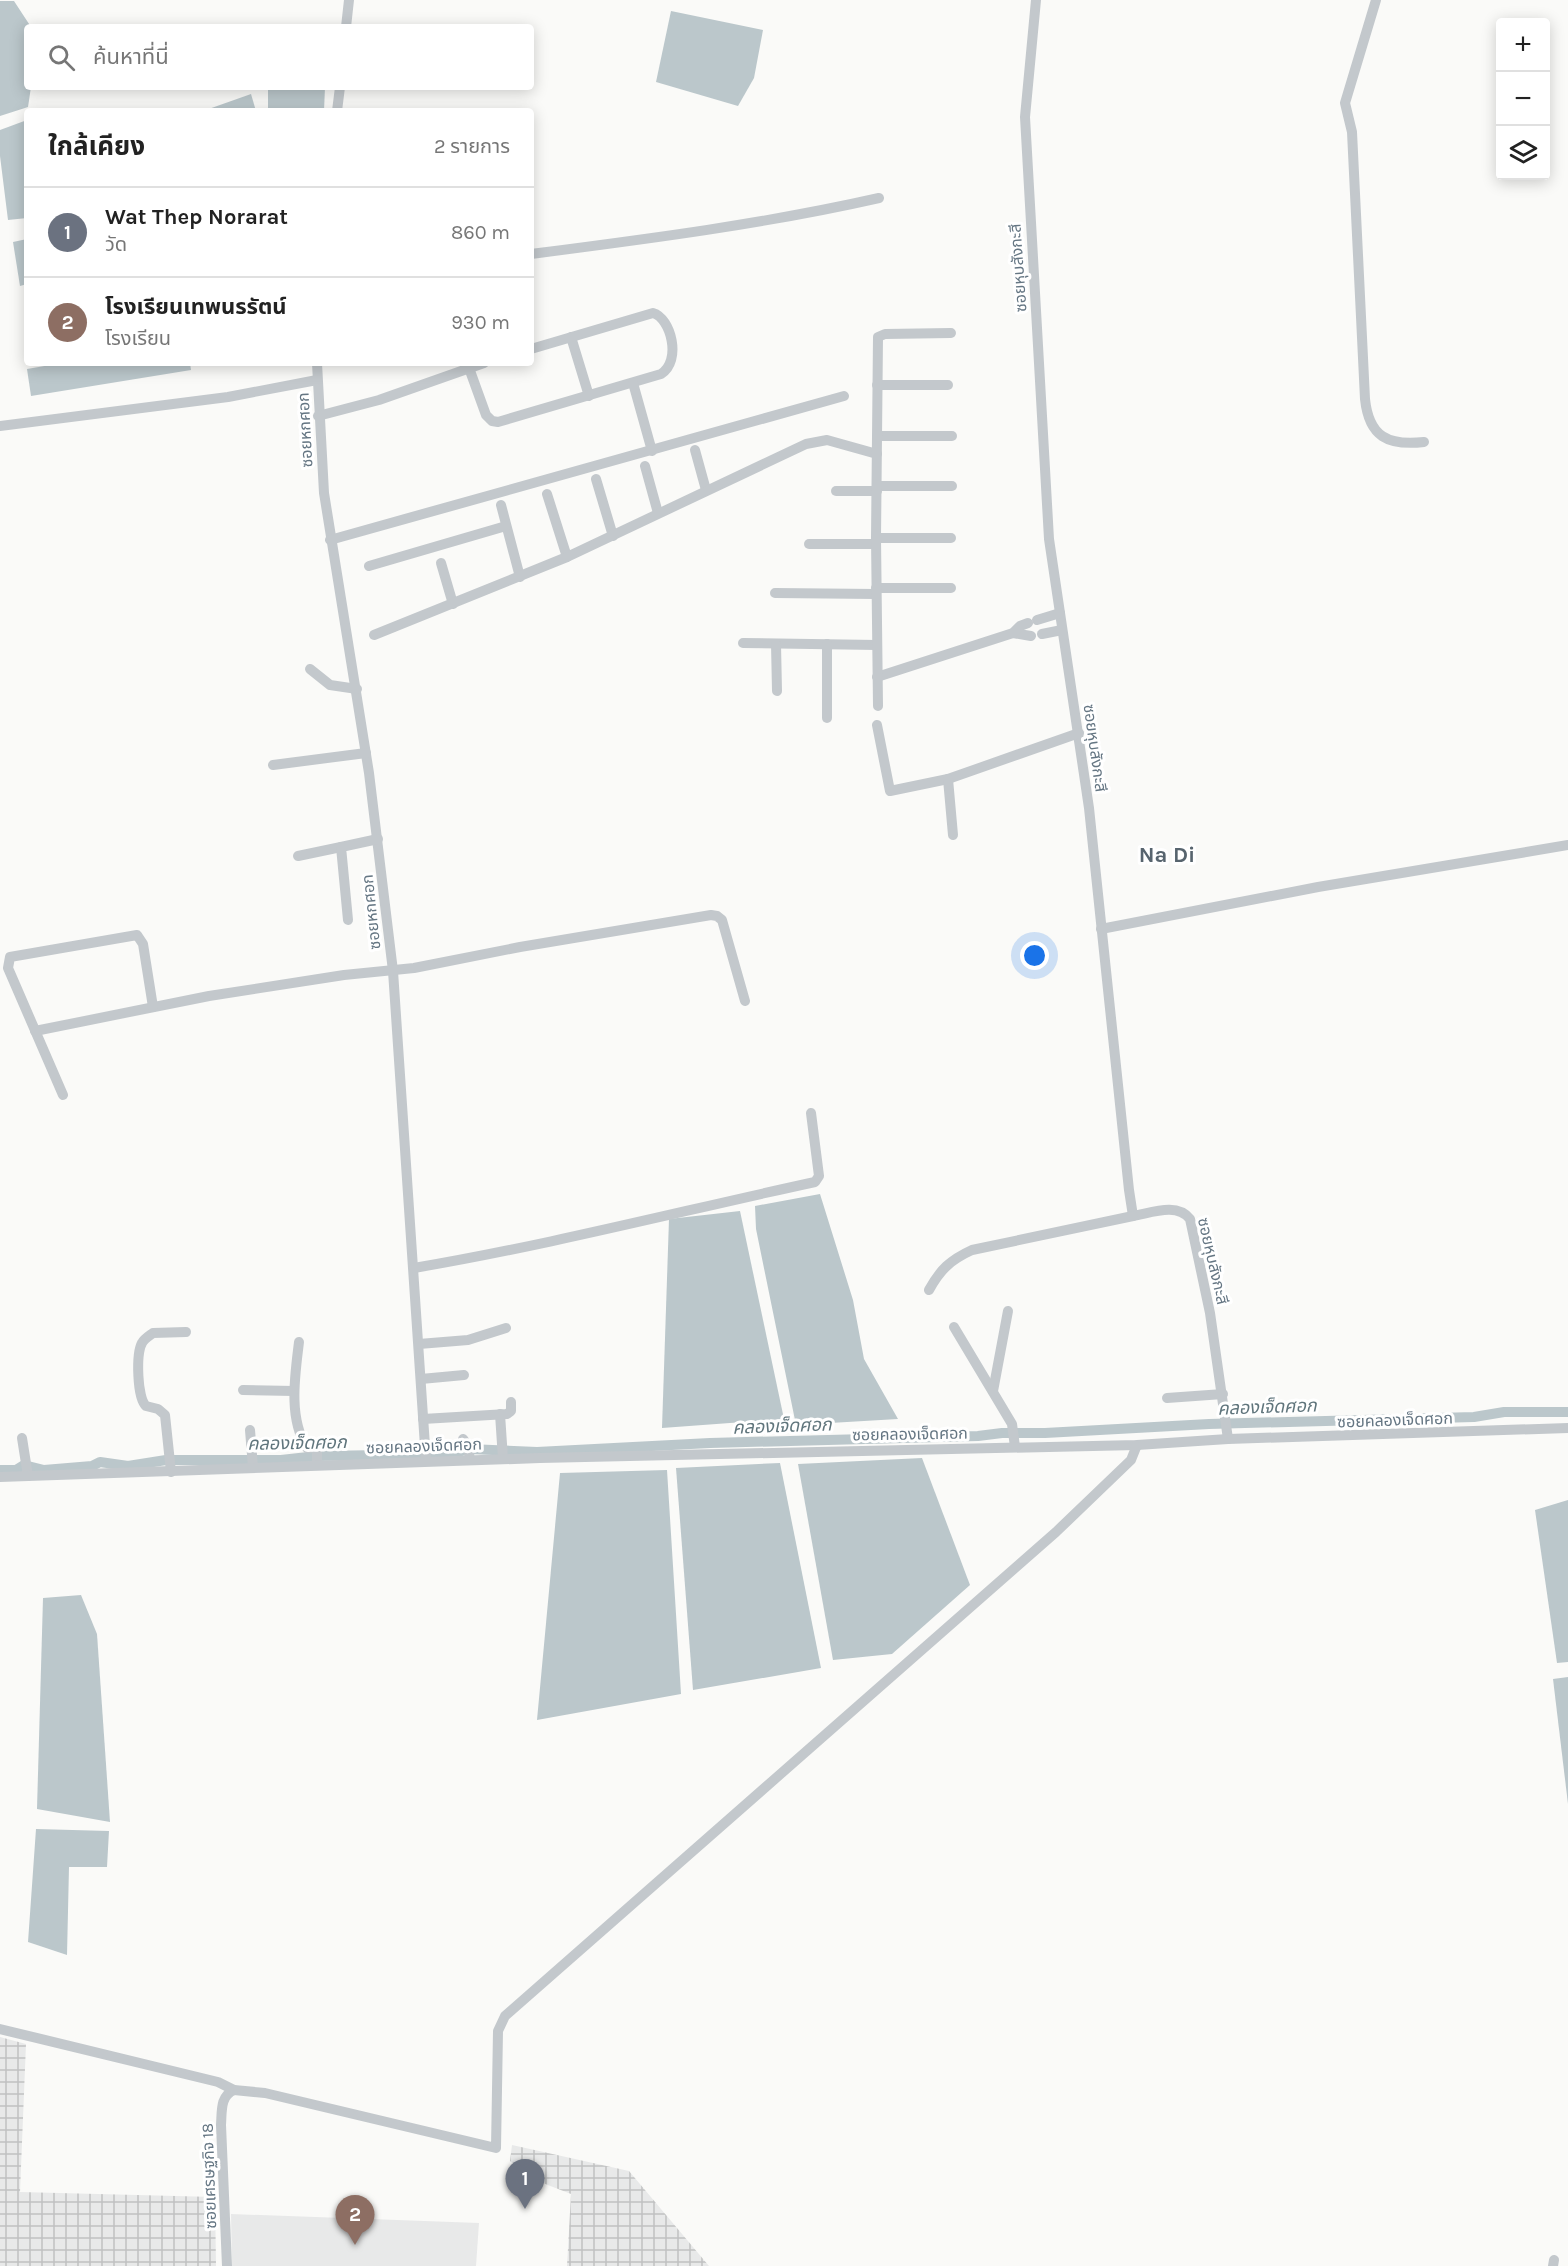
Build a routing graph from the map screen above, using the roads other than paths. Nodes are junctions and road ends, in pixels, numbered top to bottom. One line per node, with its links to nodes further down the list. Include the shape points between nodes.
1 (349, 0): 4 (street)
2 (1035, 0): 52 (street, ซอยหุบสังกะสี, via 1025,117 1046,492)
3 (1376, 0): 25 (street, via 1345,102 1352,132 1367,418 1375,432 1394,441)
4 (346, 24)
5 (340, 90): 6 (street)
6 (337, 108)
7 (879, 198): 8 (street, via 744,225)
8 (534, 254)
9 (951, 333): 17 (street, via 880,335)
10 (571, 337): 11 (street); 16 (street, via 652,313 662,317 673,347 672,364 661,374); 19 (street)
11 (534, 348)
12 (317, 366): 15 (street, ซอยหกศอก)
13 (475, 366): 14 (street)
14 (469, 368): 19 (street, via 486,415 492,421); 21 (street)
15 (317, 380): 21 (street, ซอยหกศอก); 22 (street, via 228,397)
16 (633, 383): 19 (street); 27 (street)
17 (877, 385): 18 (street); 23 (street)
18 (948, 385)
19 (589, 396)
20 (844, 396): 27 (street)
21 (327, 415): 41 (street, ซอยหกศอก, via 321,464)
22 (0, 426)
23 (877, 436): 24 (street); 28 (street)
24 (952, 436)
25 (1424, 442)
26 (695, 450): 33 (street)
27 (652, 451): 41 (street)
28 (877, 454): 32 (street); 33 (street, via 834,441 817,441)
29 (645, 466): 37 (street)
30 (596, 480): 39 (street)
31 (952, 486): 32 (street)
32 (877, 488): 34 (street); 42 (street)
33 (706, 490): 37 (street)
34 (836, 491)
35 (548, 494): 44 (street)
36 (501, 505): 38 (street)
37 (658, 513): 39 (street)
38 (506, 526): 46 (street); 47 (street)
39 (613, 536): 44 (street)
40 (951, 538): 42 (street)
41 (334, 539): 62 (street, ซอยหกศอก)
42 (876, 541): 43 (street); 49 (street)
43 (809, 544)
44 (567, 557): 47 (street)
45 (441, 563): 51 (street)
46 (369, 566)
47 (520, 577): 51 (street)
48 (951, 588): 49 (street)
49 (876, 591): 50 (street); 59 (street)
50 (775, 594)
51 (453, 604): 55 (street)
52 (1060, 613): 53 (street, ซอยหุบสังกะสี); 54 (street, via 1020,626)
53 (1062, 630): 54 (street, via 1036,635); 67 (street, ซอยหุบสังกะสี)
54 (1013, 633): 61 (street)
55 (374, 635)
56 (744, 643): 57 (street)
57 (776, 644): 58 (street); 63 (street)
58 (827, 644): 59 (street); 65 (street)
59 (877, 645): 61 (street)
60 (310, 669): 62 (street, via 330,686)
61 (877, 676): 64 (street)
62 (357, 689): 68 (street, ซอยหกศอก)
63 (777, 691)
64 (878, 706)
65 (827, 718)
66 (877, 725): 70 (street, via 890,791)
67 (1078, 733): 70 (street); 77 (street, ซอยหุบสังกะสี)
68 (366, 753): 69 (street); 72 (street, ซอยหกศอก)
69 (273, 765)
70 (948, 779): 71 (street)
71 (953, 835)
72 (378, 839): 74 (street); 78 (street, ซอยหกศอก)
73 (1568, 845): 77 (street, via 1318,887)
74 (341, 847): 75 (street); 76 (street)
75 (298, 856)
76 (348, 920)
77 (1108, 928): 84 (street, ซอยหุบสังกะสี)
78 (397, 970): 79 (street, via 717,916 725,928); 80 (street, via 344,975); 85 (street, ซอยหกศอก)
79 (745, 1001)
80 (153, 1007): 81 (street); 81 (street, via 143,944 137,935 14,956 8,960 8,968)
81 (35, 1031): 82 (street)
82 (63, 1095)
83 (812, 1113): 85 (street, via 819,1176 815,1182 545,1244)
84 (1133, 1215): 86 (street, via 972,1250 939,1271); 98 (street, ซอยหุบสังกะสี, via 1171,1209 1180,1210 1190,1219)
85 (414, 1268): 92 (street, ซอยหกศอก)
86 (929, 1290)
87 (1008, 1311): 97 (street)
88 (954, 1327): 97 (street)
89 (506, 1328): 92 (street, via 468,1340)
90 (186, 1332): 113 (street, via 153,1333 141,1344 139,1352 140,1396 146,1406 165,1415)
91 (299, 1342): 96 (street)
92 (428, 1344): 94 (street, ซอยหกศอก)
93 (464, 1375): 94 (street)
94 (430, 1378): 102 (street, ซอยหกศอก)
95 (243, 1390): 96 (street)
96 (294, 1391): 110 (street, via 303,1441 307,1448 317,1448)
97 (993, 1391): 107 (street)
98 (1222, 1394): 99 (street); 105 (street, ซอยหุบสังกะสี)
99 (1167, 1398)
100 (511, 1402): 101 (street, via 511,1411)
101 (500, 1414): 102 (street); 109 (street)
102 (432, 1417): 111 (street, ซอยหกศอก)
103 (1568, 1428): 105 (street, ซอยคลองเจ็ดศอก)
104 (250, 1431): 112 (street)
105 (1228, 1436): 108 (street, ซอยคลองเจ็ดศอก)
106 (22, 1438): 114 (street)
107 (1015, 1440): 108 (street, ซอยคลองเจ็ดศอก); 109 (street, ซอยคลองเจ็ดศอก)
108 (1137, 1445): 117 (street, via 1131,1460 1056,1532 505,2016 498,2031 496,2148 266,2093)
109 (502, 1452): 111 (street, ซอยคลองเจ็ดศอก, via 468,1450)
110 (317, 1459): 111 (street, ซอยคลองเจ็ดศอก); 112 (street, ซอยคลองเจ็ดศอก)
111 (426, 1461)
112 (253, 1467): 113 (street, ซอยคลองเจ็ดศอก)
113 (170, 1468): 114 (street, ซอยคลองเจ็ดศอก)
114 (27, 1473): 115 (street, ซอยคลองเจ็ดศอก)
115 (0, 1477)
116 (0, 2029): 117 (street, via 218,2082)
117 (234, 2090): 118 (street, ซอยเศรษฐกิจ 18, via 222,2103 221,2125)
118 (227, 2266)

